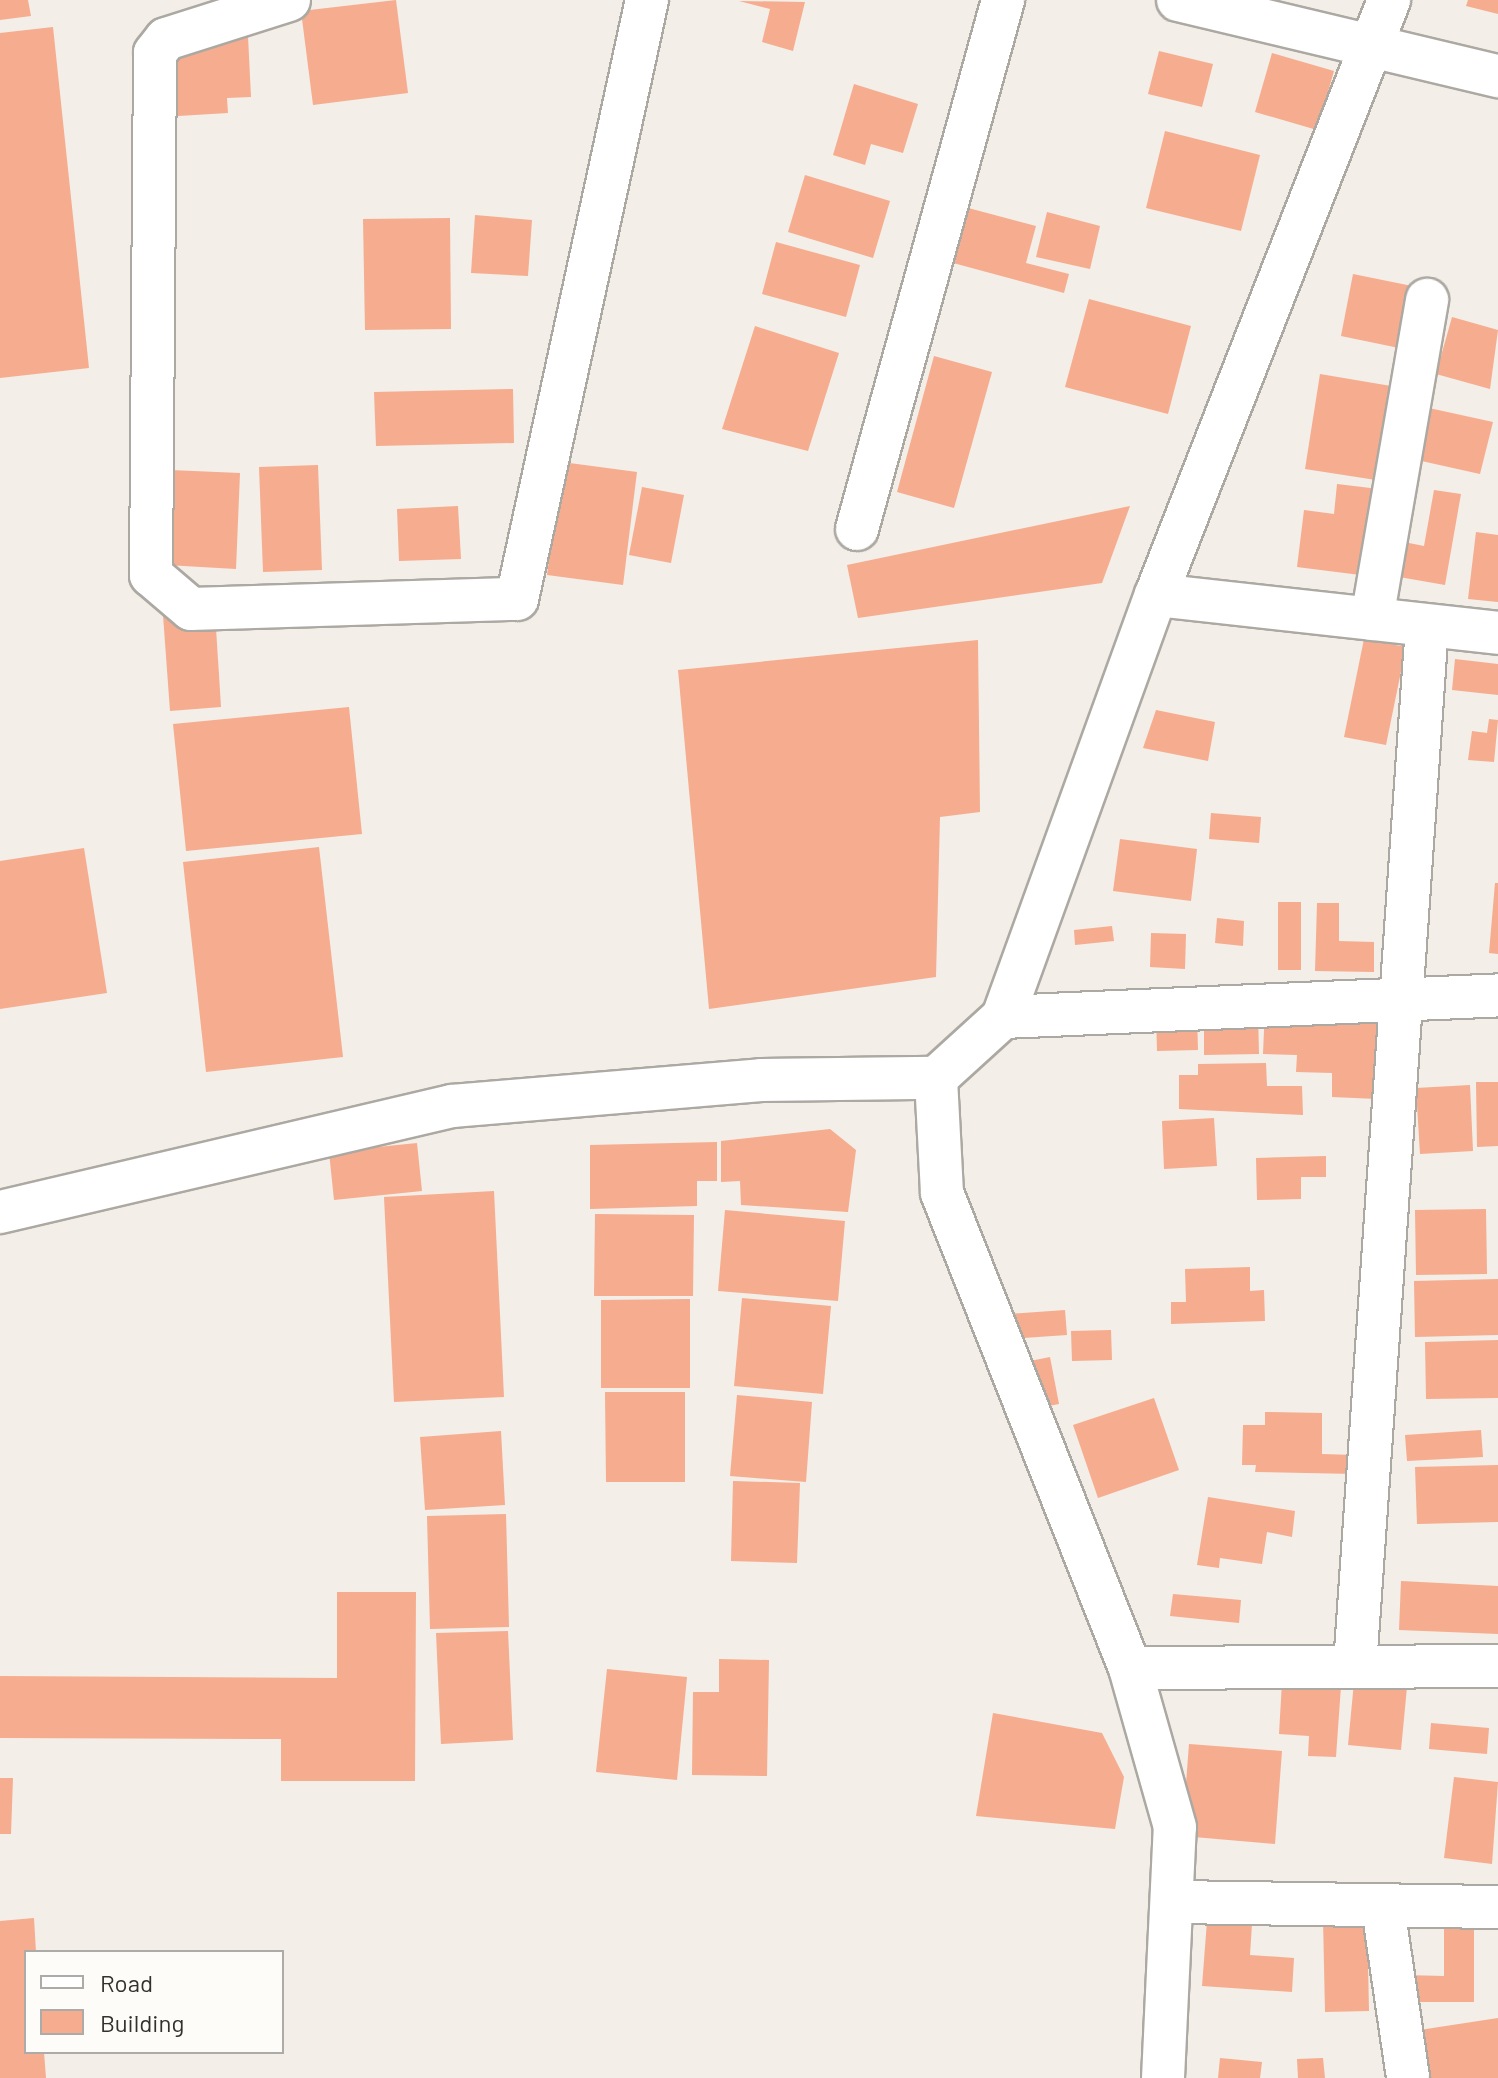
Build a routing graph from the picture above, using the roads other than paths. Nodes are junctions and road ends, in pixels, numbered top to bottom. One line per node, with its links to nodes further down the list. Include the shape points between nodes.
1 (289, 0): 2 (street, via 166,39 155,53 151,575 191,609 517,599)
2 (647, 0)
3 (1003, 0): 9 (street)
4 (1178, 0): 6 (street)
5 (1389, 0): 6 (street)
6 (1367, 45): 7 (street); 10 (street)
7 (1498, 76)
8 (1427, 300): 11 (street)
9 (857, 529)
10 (1156, 595): 11 (street); 16 (street)
11 (1372, 619): 12 (street)
12 (1427, 625): 13 (street); 15 (street)
13 (1498, 633)
14 (1498, 995): 15 (street)
15 (1398, 1000): 16 (street); 19 (street)
16 (1003, 1017): 17 (street)
17 (936, 1078): 18 (street, via 761,1080 452,1106); 21 (street, via 942,1193)
18 (0, 1212)
19 (1355, 1666): 20 (street); 21 (street)
20 (1498, 1666)
21 (1130, 1668): 22 (street, via 1175,1827)
22 (1175, 1902): 24 (street); 25 (street)
23 (1498, 1907): 24 (street)
24 (1383, 1908): 26 (street)
25 (1163, 2078)
26 (1408, 2078)

